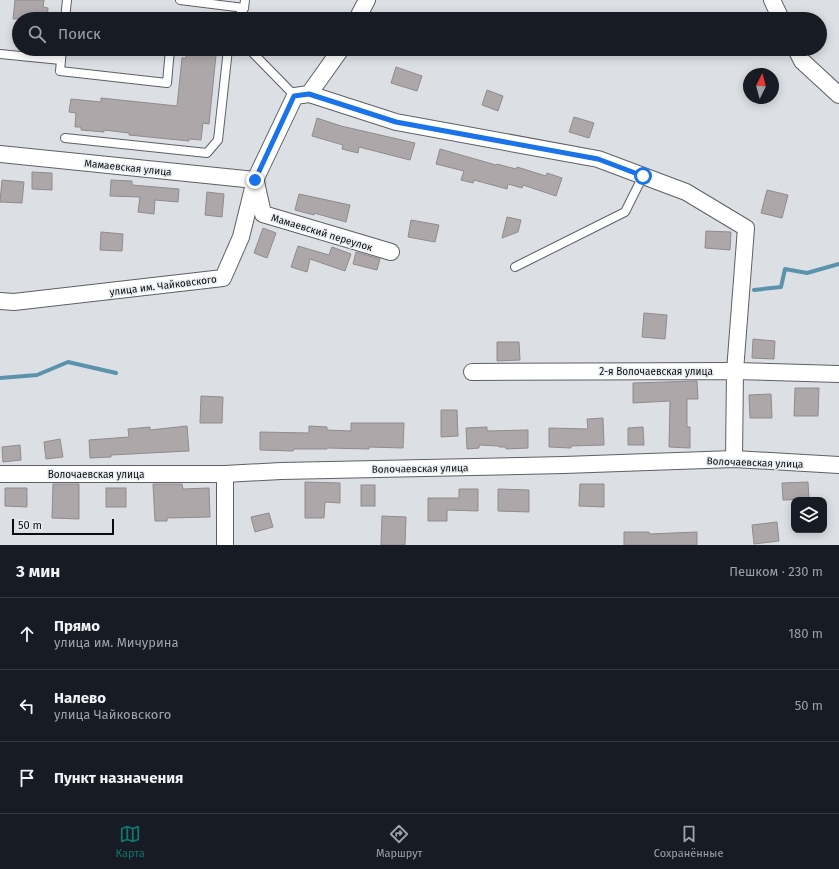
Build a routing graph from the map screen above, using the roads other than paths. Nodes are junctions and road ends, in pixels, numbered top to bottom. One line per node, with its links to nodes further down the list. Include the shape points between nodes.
1 (67, 0): 6 (lane)
2 (180, 0): 5 (lane)
3 (367, 0): 7 (street)
4 (772, 0): 8 (street)
5 (245, 4)
6 (66, 12)
7 (361, 12)
8 (778, 12)
9 (0, 54): 10 (lane)
10 (12, 55)
11 (20, 56): 18 (lane)
12 (61, 56): 18 (lane)
13 (169, 56): 18 (lane, via 167,83 60,71)
14 (227, 56): 21 (lane, via 218,140 207,153)
15 (257, 56): 20 (lane)
16 (335, 56): 20 (street)
17 (800, 56): 19 (street)
18 (61, 60)
19 (839, 94)
20 (302, 95): 23 (street, via 396,122 598,159); 24 (street)
21 (65, 138)
22 (0, 154): 24 (street, Мамаевская улица)
23 (643, 176): 26 (lane, via 625,212); 28 (street, via 686,192 746,228)
24 (255, 180): 25 (street, Мамаевский переулок, via 263,214); 27 (street, улица им. Чайковского, via 241,236 223,278 22,301)
25 (391, 252)
26 (515, 267)
27 (0, 301)
28 (735, 371): 29 (street, 2-я Волочаевская улица); 30 (street, 2-я Волочаевская улица); 31 (street)
29 (472, 372)
30 (839, 374)
31 (734, 459): 32 (street, Волочаевская улица); 34 (street, Волочаевская улица)
32 (839, 465)
33 (0, 474): 34 (street, Волочаевская улица)
34 (225, 474): 35 (street)
35 (225, 545)

